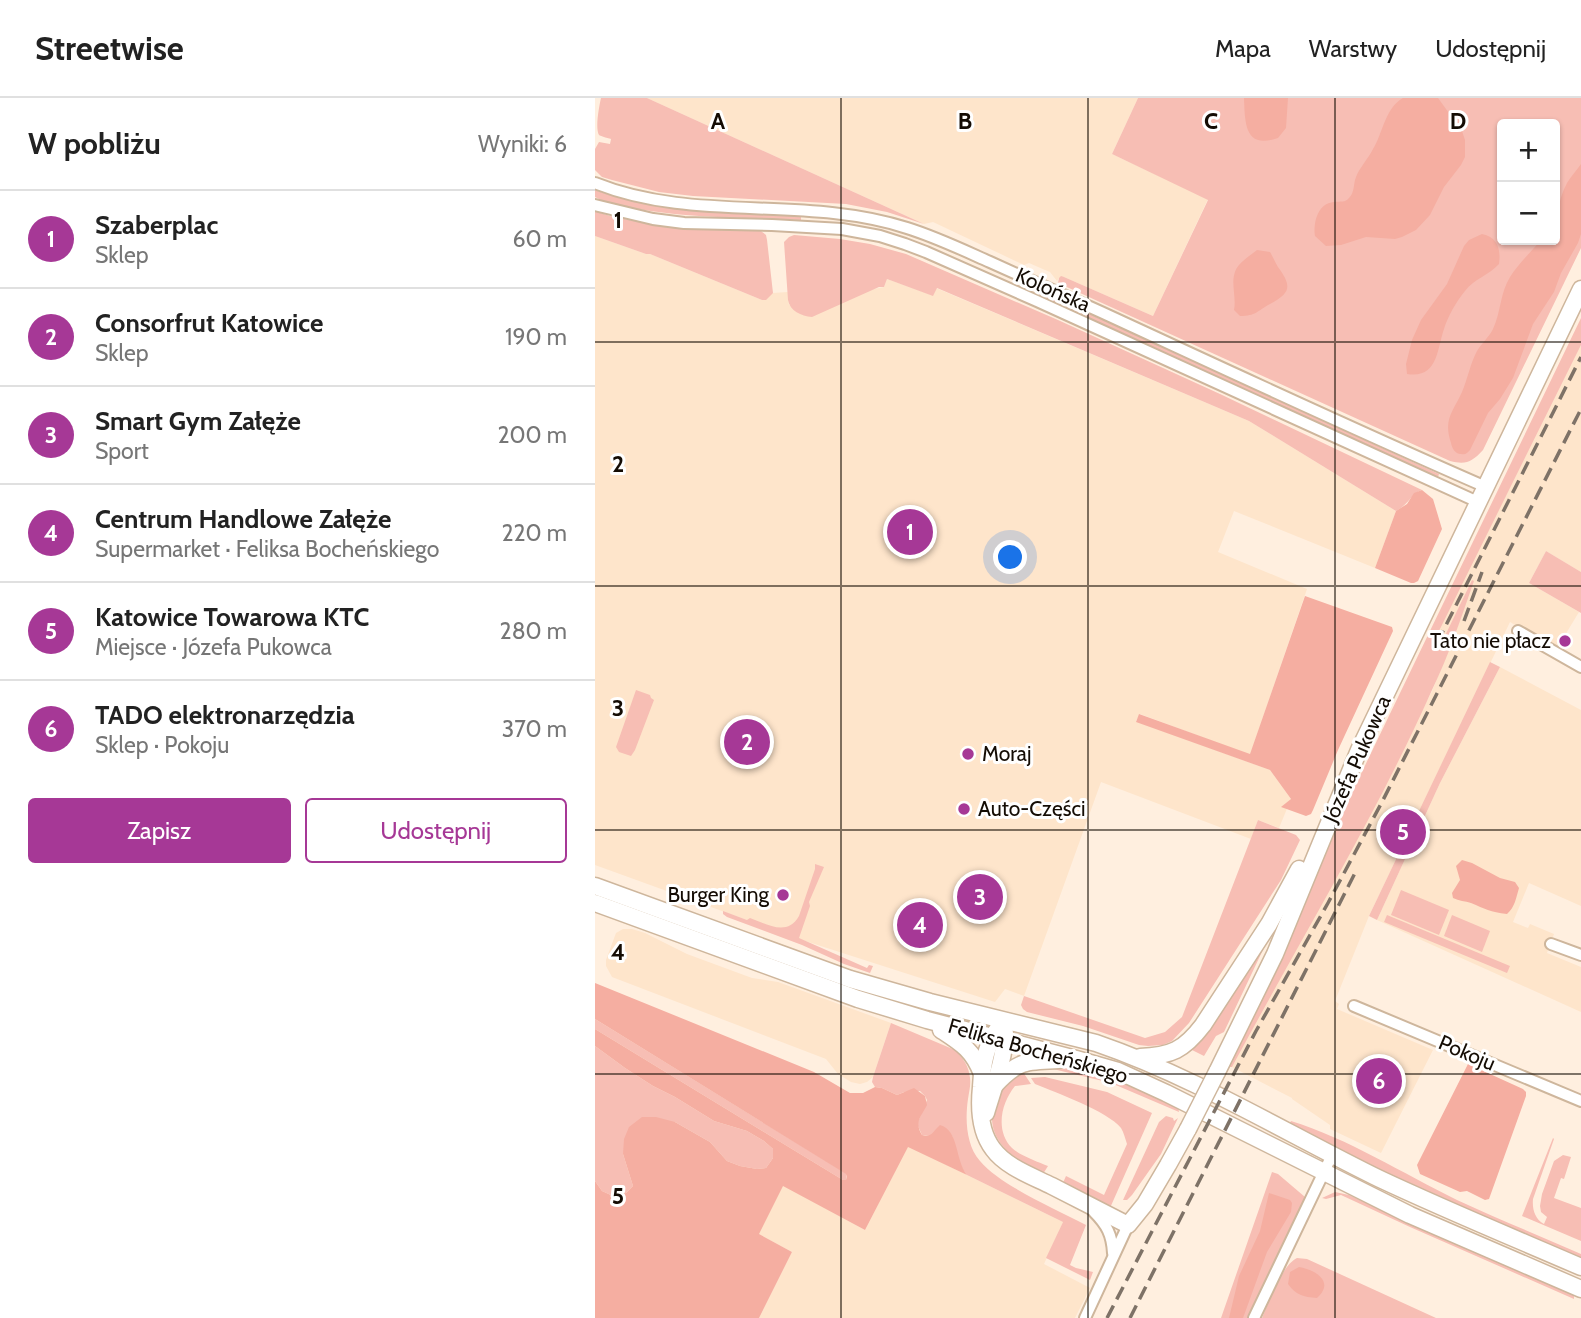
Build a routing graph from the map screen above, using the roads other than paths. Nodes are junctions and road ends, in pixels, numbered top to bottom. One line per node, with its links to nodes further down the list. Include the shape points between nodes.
1 (595, 183): 4 (street, Kolońska, via 687,204 834,212 910,228)
2 (595, 205): 5 (street, Kolońska, via 684,223 842,229 905,244)
3 (1581, 289): 4 (main road, Józefa Pukowca)
4 (1486, 487): 5 (main road, Józefa Pukowca)
5 (1478, 502): 8 (main road, Józefa Pukowca, via 1359,750)
6 (1518, 631): 7 (street)
7 (1581, 667)
8 (1320, 843): 17 (main road, via 1305,858 1265,930 1192,1039 1166,1055); 26 (main road, Józefa Pukowca, bridge, via 1275,954 1217,1072 1168,1166)
9 (595, 886): 15 (main road, Feliksa Bocheńskiego, via 850,979)
10 (595, 903): 14 (main road, Feliksa Bocheńskiego)
11 (1551, 944): 12 (street)
12 (1581, 955)
13 (1354, 1006): 21 (street, Pokoju)
14 (927, 1020): 16 (main road, Feliksa Bocheńskiego); 19 (main road, via 964,1045)
15 (1005, 1020): 16 (main road); 17 (main road, Feliksa Bocheńskiego)
16 (998, 1040): 18 (main road, Feliksa Bocheńskiego); 19 (main road); 20 (main road)
17 (1134, 1057): 23 (main road, Feliksa Bocheńskiego)
18 (1076, 1059): 20 (main road, via 1024,1063); 24 (main road, Feliksa Bocheńskiego, via 1139,1080)
19 (982, 1074): 22 (main road)
20 (994, 1087): 22 (main road)
21 (1581, 1101)
22 (983, 1122): 25 (main road, via 987,1140 1001,1158)
23 (1332, 1154): 24 (street); 28 (main road, Feliksa Bocheńskiego)
24 (1324, 1172): 29 (main road, Feliksa Bocheńskiego, via 1410,1215); 31 (street)
25 (1085, 1203): 26 (main road); 27 (street, via 1106,1224)
26 (1128, 1226): 27 (street, Józefa Pukowca)
27 (1113, 1256): 30 (street, Józefa Pukowca)
28 (1581, 1267)
29 (1581, 1289)
30 (1085, 1318)
31 (1254, 1318)

